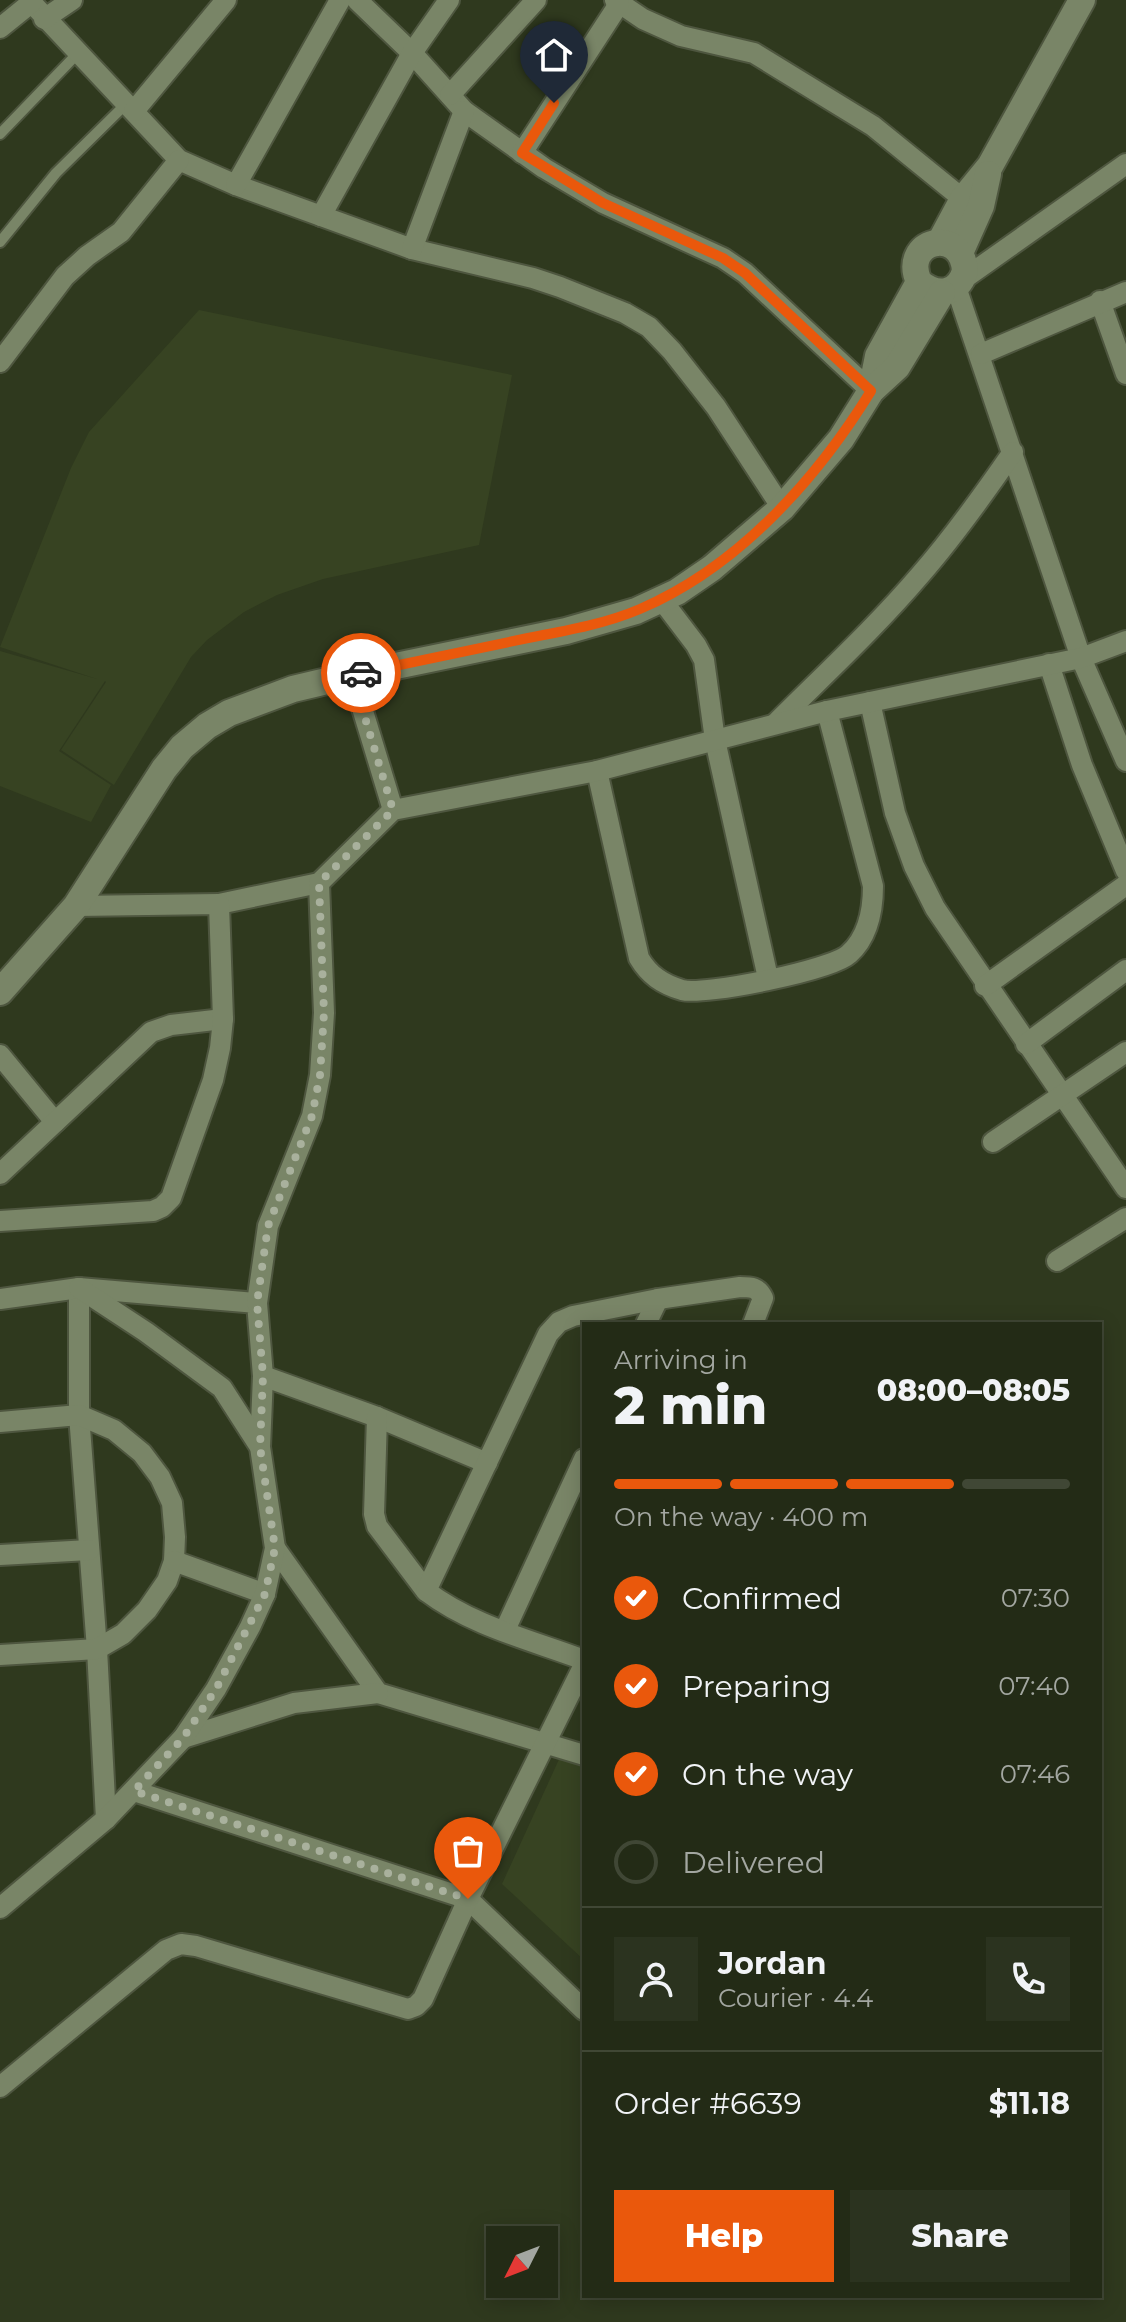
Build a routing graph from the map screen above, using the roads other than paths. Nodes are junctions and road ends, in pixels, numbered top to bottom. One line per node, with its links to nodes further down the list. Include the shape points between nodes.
1 (72, 0): 9 (street)
2 (226, 0): 14 (street)
3 (340, 0): 21 (street)
4 (357, 0): 12 (street)
5 (449, 0): 12 (street)
6 (536, 0): 13 (street)
7 (1082, 0): 20 (main road)
8 (617, 2): 17 (street); 22 (street, via 681,36 754,53 873,126)
9 (35, 7): 10 (street); 11 (street)
10 (0, 28)
11 (78, 53): 14 (street); 16 (lane)
12 (412, 53): 13 (street); 23 (street)
13 (450, 95): 15 (street)
14 (130, 107): 18 (street); 24 (lane, via 56,173)
15 (464, 111): 17 (street); 26 (street)
16 (0, 134)
17 (522, 153): 33 (street, via 603,203 745,273)
18 (179, 160): 21 (street); 31 (street, via 121,232 65,276)
19 (1126, 164): 27 (street)
20 (990, 166): 22 (main road); 25 (main road, via 981,206)
21 (236, 185): 23 (street)
22 (963, 199): 25 (main road)
23 (321, 216): 26 (street)
24 (0, 242)
25 (950, 248): 27 (main road, via 965,261); 27 (main road, via 931,244 915,265)
26 (412, 249): 35 (street, via 533,278 595,299 649,327 716,407)
27 (945, 286): 30 (street); 33 (main road, via 878,356)
28 (1126, 292): 29 (street)
29 (1100, 301): 30 (street); 32 (street)
30 (981, 354): 34 (street)
31 (1, 360)
32 (1126, 374)
33 (871, 391): 35 (main road, via 841,439)
34 (1013, 452): 38 (street); 43 (street, via 921,574)
35 (782, 508): 36 (main road, via 712,568)
36 (661, 599): 40 (main road, via 566,631); 44 (street, via 704,660)
37 (1126, 641): 38 (street)
38 (1081, 658): 39 (street); 45 (street)
39 (1049, 664): 41 (street); 48 (street, via 1082,765)
40 (352, 675): 47 (street); 52 (main road, via 293,689 207,726 164,769)
41 (870, 702): 42 (street); 55 (street, via 895,813 914,866)
42 (827, 711): 43 (street); 54 (street, via 873,886 870,921 849,955 813,971)
43 (774, 726): 44 (street)
44 (715, 740): 46 (street); 54 (street)
45 (1126, 761)
46 (597, 771): 47 (street); 54 (street, via 639,958 647,972 684,990 709,991)
47 (393, 810): 49 (street)
48 (1126, 871)
49 (319, 883): 51 (street); 72 (street, via 324,1013 320,1075 312,1116 268,1226)
50 (1126, 885): 55 (street)
51 (219, 904): 52 (street); 57 (street)
52 (76, 906): 56 (main road)
53 (1126, 970): 58 (street)
54 (768, 978)
55 (985, 986): 58 (street)
56 (0, 992)
57 (223, 1019): 62 (street, via 151,1032); 67 (street, via 213,1080 171,1198 162,1207)
58 (1026, 1044): 61 (street)
59 (1126, 1052): 61 (street)
60 (0, 1055): 62 (street)
61 (1062, 1096): 63 (street); 65 (street)
62 (55, 1122): 64 (street)
63 (993, 1142)
64 (0, 1174)
65 (1126, 1188)
66 (1126, 1218): 68 (street)
67 (0, 1221)
68 (1057, 1261)
69 (79, 1288): 70 (street); 72 (street); 76 (street); 79 (street, via 222,1388)
70 (0, 1299)
71 (658, 1299): 73 (street); 74 (street, via 752,1287 763,1298); 80 (street, via 559,1322 548,1334)
72 (257, 1303): 75 (street)
73 (647, 1322)
74 (754, 1322)
75 (263, 1376): 77 (street); 79 (street)
76 (79, 1415): 78 (street); 83 (street); 85 (street, via 114,1430 160,1477 172,1503)
77 (377, 1417): 80 (street); 86 (street, via 377,1526)
78 (0, 1422)
79 (260, 1447): 82 (street)
80 (487, 1463): 86 (street)
81 (582, 1463): 88 (street)
82 (275, 1548): 87 (street); 93 (street)
83 (89, 1550): 84 (street); 89 (street)
84 (0, 1555)
85 (174, 1561): 87 (street); 89 (street, via 147,1610 123,1634)
86 (426, 1591): 88 (street, via 466,1616)
87 (265, 1594): 94 (street, via 216,1689)
88 (505, 1630): 91 (street)
89 (97, 1649): 90 (street); 98 (street)
90 (0, 1655)
91 (582, 1662)
92 (582, 1667): 95 (street)
93 (378, 1693): 94 (street, via 294,1703); 95 (street)
94 (183, 1738): 97 (street)
95 (545, 1744): 96 (street); 99 (street)
96 (582, 1754)
97 (134, 1791): 98 (street); 99 (street)
98 (106, 1819): 100 (street)
99 (468, 1899): 101 (street); 102 (street, via 416,2006 408,2009 181,1944 166,1950)
100 (0, 1908)
101 (582, 2008)
102 (0, 2087)

